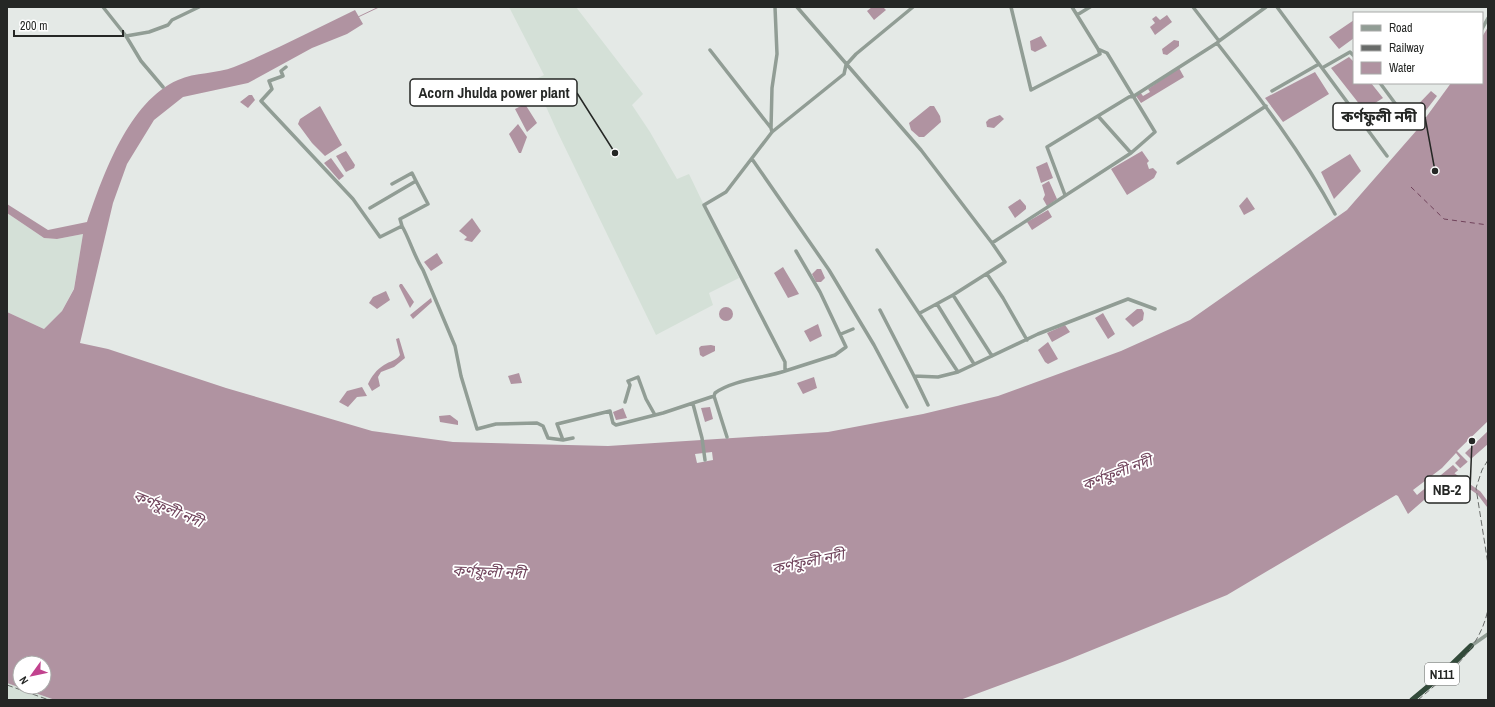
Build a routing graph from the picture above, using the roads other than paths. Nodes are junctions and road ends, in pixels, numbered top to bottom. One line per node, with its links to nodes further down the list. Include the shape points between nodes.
1 (103, 7): 15 (street)
2 (199, 7): 15 (street, via 172,20 168,25)
3 (775, 7): 31 (street, via 777,54 772,88)
4 (797, 7): 21 (street)
5 (913, 7): 21 (street)
6 (1011, 7): 17 (street, via 1031,90 1100,54)
7 (1072, 7): 12 (street)
8 (1090, 7): 12 (street)
9 (1193, 7): 16 (street)
10 (1266, 7): 16 (street)
11 (1277, 7): 20 (street)
12 (1077, 15): 17 (street)
13 (1488, 18): 14 (street)
14 (1483, 27)
15 (126, 36): 25 (street, via 141,61)
16 (1218, 42): 27 (street); 28 (street)
17 (1098, 49): 27 (street, via 1106,52)
18 (710, 50): 31 (street)
19 (1353, 55): 23 (street, via 1350,52)
20 (1319, 64): 23 (street); 26 (street)
21 (846, 65): 31 (street, via 844,74); 42 (street, via 921,150)
22 (286, 67): 41 (street, via 281,71 283,76 269,81 272,89 261,101 353,200 380,237)
23 (1322, 68): 33 (street)
24 (1381, 84): 30 (street, via 1403,114)
25 (163, 87)
26 (1272, 91)
27 (1134, 96): 29 (street); 32 (street, via 1155,132)
28 (1266, 106): 35 (street); 40 (street, via 1313,174)
29 (1098, 116): 32 (street); 38 (street, via 1047,147)
30 (1399, 119)
31 (771, 130): 34 (street)
32 (1131, 153): 38 (street)
33 (1387, 156)
34 (752, 159): 56 (street, via 726,192 704,205 785,362); 63 (street, via 829,270 877,350)
35 (1178, 163)
36 (416, 181): 37 (street, via 412,173); 39 (street); 41 (street, via 428,204 400,219)
37 (392, 184)
38 (1065, 195): 42 (street)
39 (370, 208)
40 (1335, 214)
41 (402, 226): 67 (street, via 412,243 416,259 423,270 454,346 477,429 496,424 537,423 542,426 548,438)
42 (992, 243): 45 (street, via 1005,262)
43 (877, 250): 50 (street)
44 (796, 251): 52 (street)
45 (987, 274): 46 (street); 53 (street)
46 (954, 295): 47 (street); 54 (street)
47 (937, 304): 50 (street); 55 (street)
48 (1155, 309): 53 (street, via 1128,299)
49 (880, 310): 58 (street)
50 (920, 313): 57 (street)
51 (853, 329): 52 (street)
52 (841, 334): 56 (street, via 846,346 835,355)
53 (1027, 340): 54 (street)
54 (992, 356): 55 (street)
55 (974, 364): 57 (street)
56 (785, 371): 59 (street, via 721,389)
57 (958, 372): 58 (street, via 938,376)
58 (914, 376): 62 (street)
59 (714, 396): 61 (street); 65 (street)
60 (625, 402): 64 (street, via 630,386 628,381 638,377)
61 (693, 404): 64 (street); 68 (street)
62 (928, 405)
63 (907, 407)
64 (655, 415): 67 (street, via 616,425 610,411 557,424)
65 (727, 437)
66 (573, 438): 67 (street)
67 (563, 440)
68 (705, 460)
69 (1488, 634): 70 (street)
70 (1471, 646): 71 (highway, N111)
71 (1412, 700)

